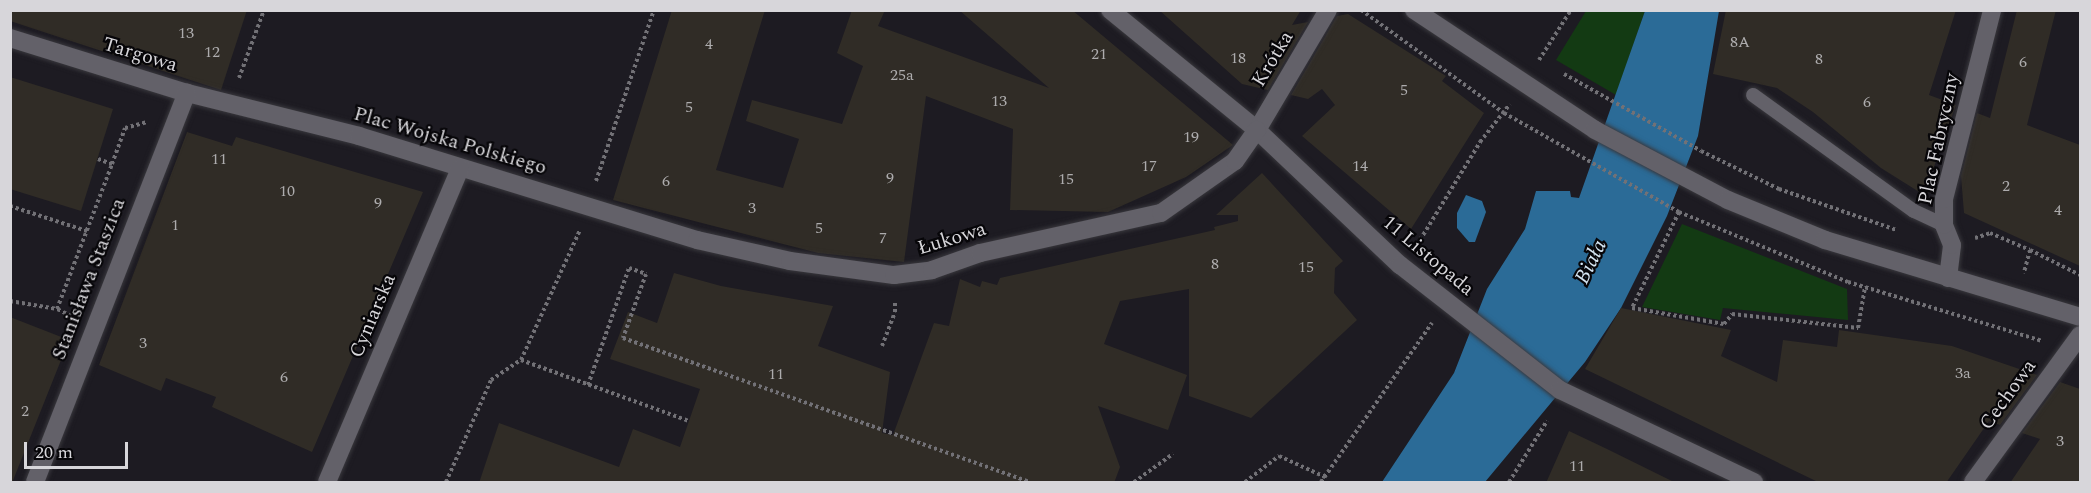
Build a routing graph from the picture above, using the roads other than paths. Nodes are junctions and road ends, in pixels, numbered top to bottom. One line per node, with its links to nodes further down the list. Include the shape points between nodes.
1 (1110, 10): 9 (street, 11 Listopada)
2 (1328, 10): 9 (street, Krótka)
3 (1414, 10): 13 (street, via 1595,130 1689,179 1783,224)
4 (1992, 10): 12 (street, Plac Fabryczny, via 1944,199)
5 (10, 38): 6 (street, Targowa)
6 (187, 93): 8 (street, Targowa); 16 (street, Stanisława Staszica)
7 (1753, 95): 12 (lane, via 1914,211)
8 (256, 111): 10 (street, Plac Wojska Polskiego)
9 (1257, 130): 11 (street, Łukowa, via 1234,161 1161,213 980,253 904,276 790,261); 18 (street, 11 Listopada, via 1400,265 1560,390)
10 (459, 168): 11 (street, Plac Wojska Polskiego); 17 (street, Cyniarska)
11 (631, 219)
12 (1944, 225): 13 (street, Plac Fabryczny, via 1952,245)
13 (1948, 278): 14 (street)
14 (2080, 317)
15 (2075, 342): 19 (street, Cechowa)
16 (35, 483)
17 (327, 483)
18 (1754, 483)
19 (1973, 483)

